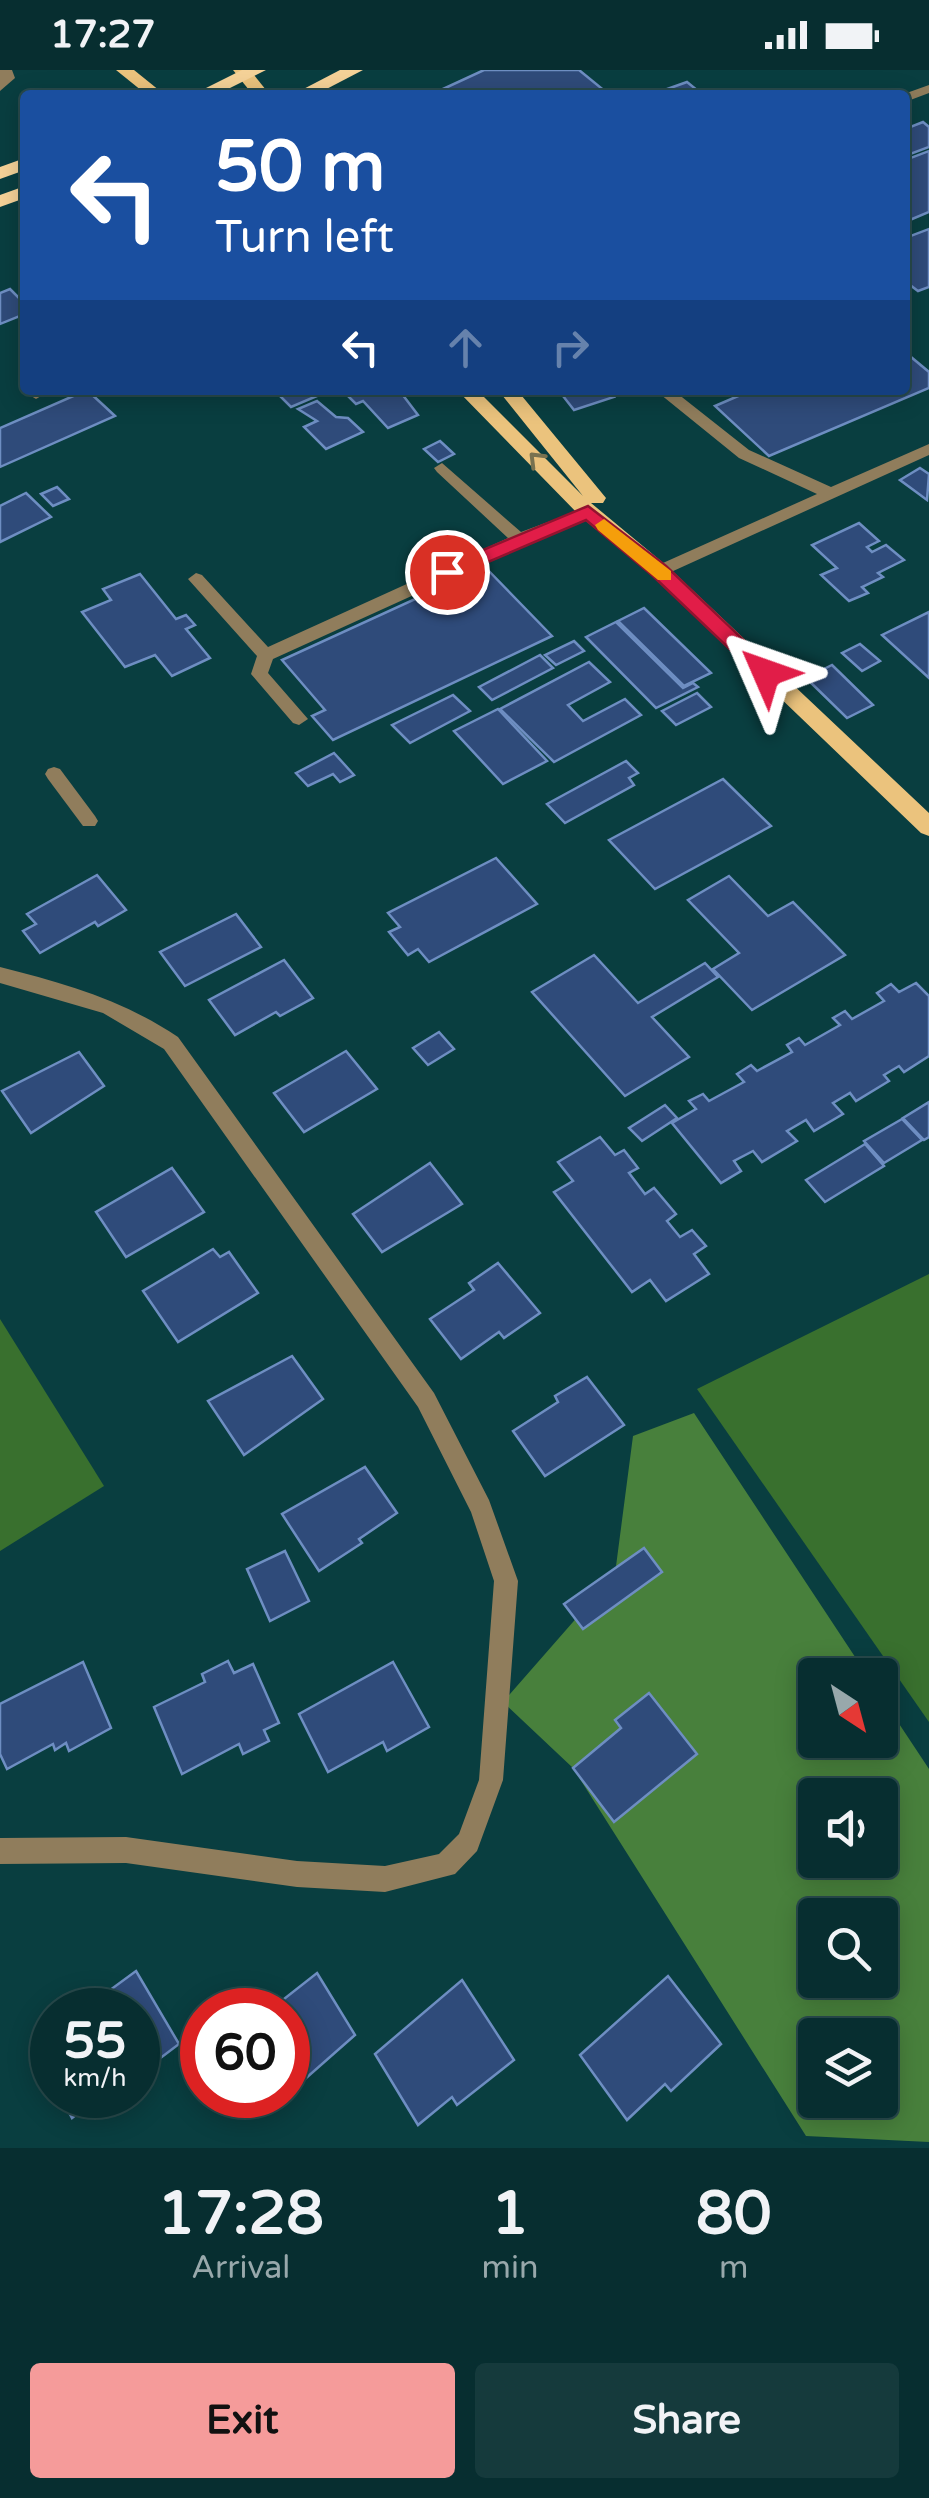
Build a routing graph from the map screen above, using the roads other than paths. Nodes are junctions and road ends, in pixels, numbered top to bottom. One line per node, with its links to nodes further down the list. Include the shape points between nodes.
1 (6, 70): 5 (street, via 9,78)
2 (124, 70): 6 (main road)
3 (354, 70): 8 (highway)
4 (248, 72): 7 (highway)
5 (0, 87)
6 (150, 90)
7 (211, 90)
8 (312, 90)
9 (471, 395): 15 (main road, one-way to 9)
10 (511, 395): 17 (main road)
11 (669, 395): 14 (street, via 744,454)
12 (929, 449): 14 (street)
13 (442, 468): 16 (street)
14 (830, 493): 17 (street)
15 (588, 512): 16 (street); 17 (main road)
16 (519, 539): 19 (street)
17 (660, 571): 23 (main road)
18 (196, 579): 19 (street)
19 (266, 655): 20 (street, via 260,674)
20 (298, 719)
21 (54, 774): 22 (street)
22 (90, 821)
23 (929, 827)
24 (0, 975): 25 (street, via 96,999 170,1042 426,1400 481,1508 506,1581 491,1780 468,1842 446,1865 385,1879 126,1850)
25 (0, 1850)

